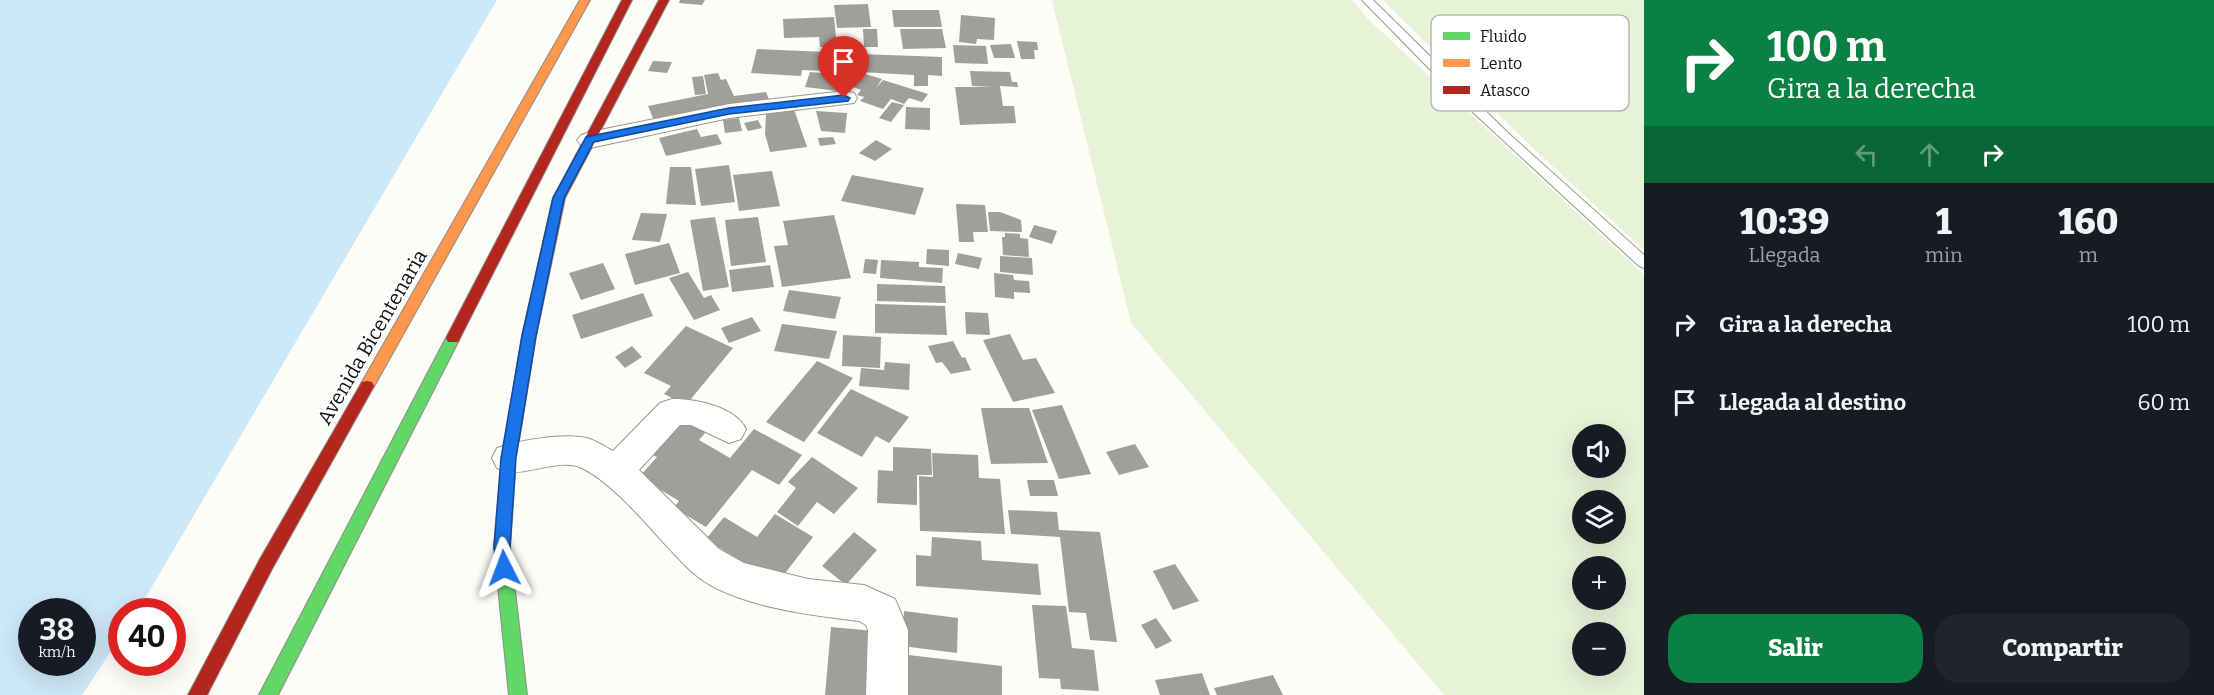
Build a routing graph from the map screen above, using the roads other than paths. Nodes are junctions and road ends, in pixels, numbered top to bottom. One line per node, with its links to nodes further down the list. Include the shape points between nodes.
1 (585, 0): 13 (street, Avenida Bicentenaria)
2 (627, 0): 14 (street)
3 (664, 0): 8 (street)
4 (1367, 0): 5 (lane)
5 (1431, 67)
6 (844, 98): 8 (street, via 729,111)
7 (1477, 111): 9 (lane)
8 (590, 140): 11 (street, via 559,198 529,336)
9 (1644, 263)
10 (729, 429): 12 (street, via 695,412 672,412)
11 (509, 458): 12 (street, via 585,452); 15 (street, via 502,547)
12 (616, 471): 16 (street, via 706,561 736,579 808,597 864,603 881,612 888,630)
13 (196, 695)
14 (268, 695)
15 (518, 695)
16 (887, 695)

